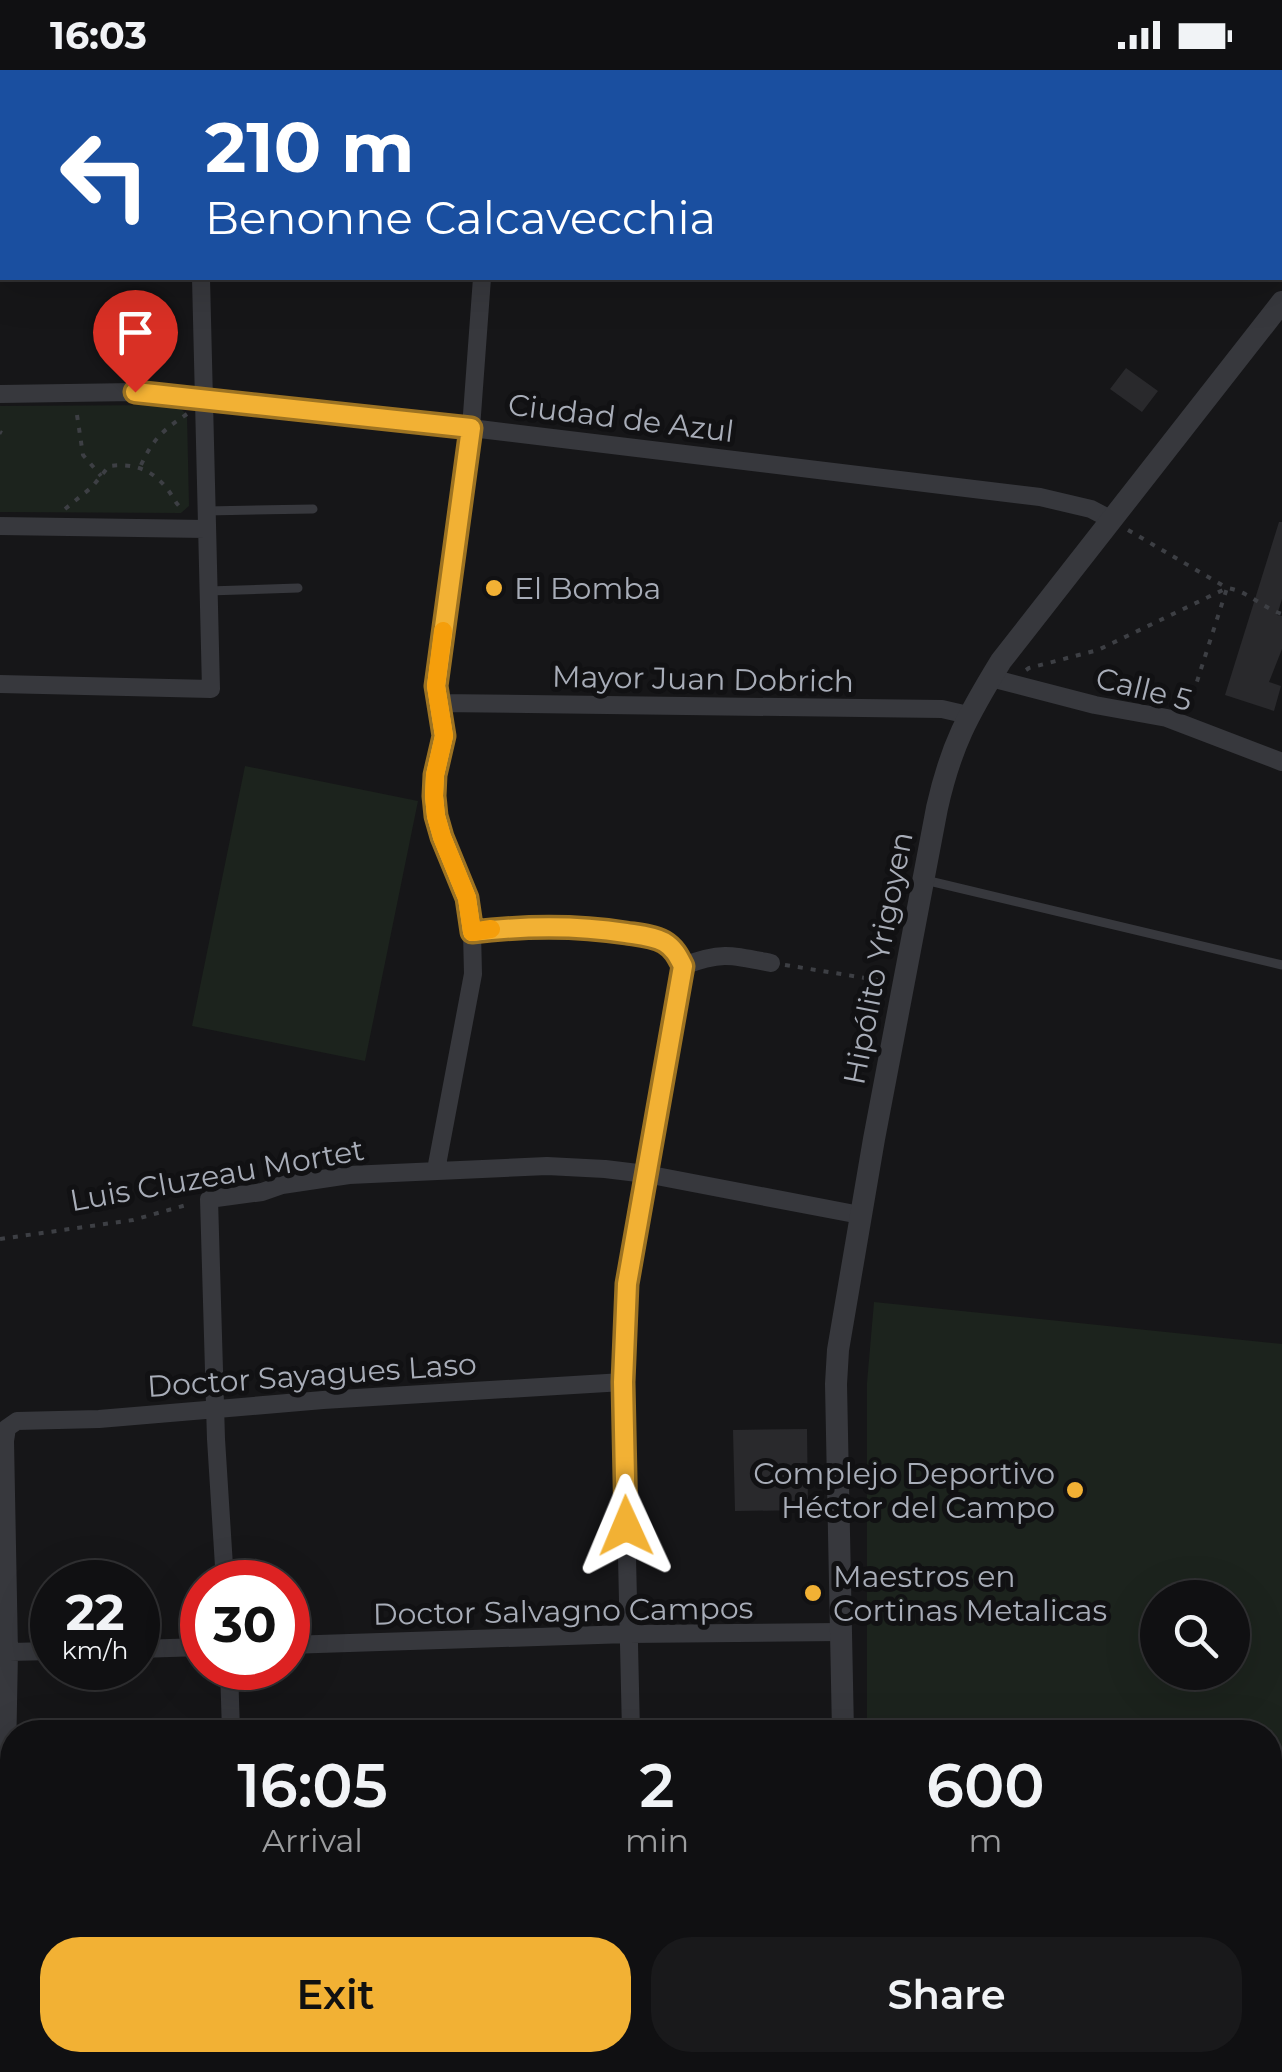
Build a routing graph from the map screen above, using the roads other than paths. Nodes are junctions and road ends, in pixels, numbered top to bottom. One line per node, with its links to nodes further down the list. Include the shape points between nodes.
1 (201, 280): 5 (street)
2 (482, 280): 6 (street)
3 (1282, 302): 9 (street, Hipólito Yrigoyen)
4 (0, 394): 5 (street, Ciudad de Azul, via 135,392)
5 (198, 405): 6 (street, Ciudad de Azul); 8 (street)
6 (471, 428): 9 (street, Ciudad de Azul, via 1040,497); 15 (street)
7 (313, 509): 8 (lane)
8 (206, 520): 10 (street); 12 (street)
9 (1112, 520): 13 (street, Hipólito Yrigoyen, via 1001,661)
10 (0, 526)
11 (298, 588): 12 (lane)
12 (208, 591): 14 (street, via 210,689)
13 (1001, 680): 16 (street, Hipólito Yrigoyen); 17 (street, Calle 5, via 1167,718)
14 (0, 684)
15 (438, 703): 16 (street, Mayor Juan Dobrich, via 942,709); 19 (street, via 444,736 435,775 436,816 467,898)
16 (968, 715): 18 (street, Hipólito Yrigoyen, via 944,776)
17 (1282, 762)
18 (924, 880): 21 (lane); 25 (street, Hipólito Yrigoyen)
19 (472, 932): 22 (street, via 535,926 626,933 667,944); 23 (street, via 474,974)
20 (772, 962): 22 (street, via 731,954)
21 (1282, 965)
22 (683, 966): 24 (street)
23 (436, 1170): 24 (street, Luis Cluzeau Mortet, via 547,1166); 27 (street, Luis Cluzeau Mortet, via 349,1175 209,1199)
24 (646, 1174): 25 (street, Luis Cluzeau Mortet); 26 (street, via 627,1284)
25 (860, 1216): 29 (street, Hipólito Yrigoyen, via 836,1384)
26 (623, 1382): 27 (street, Doctor Sayagues Laso); 30 (street)
27 (216, 1410): 28 (street); 32 (street, Doctor Sayagues Laso, via 17,1421 7,1428)
28 (224, 1560)
29 (840, 1632): 30 (street, Doctor Salvagno Campos); 38 (street, Hipólito Yrigoyen)
30 (628, 1634): 31 (street, Doctor Salvagno Campos); 37 (street)
31 (310, 1644)
32 (9, 1652): 33 (street); 35 (street)
33 (30, 1652)
34 (230, 1690): 36 (street)
35 (6, 1720)
36 (231, 1720)
37 (631, 1720)
38 (842, 1720)

